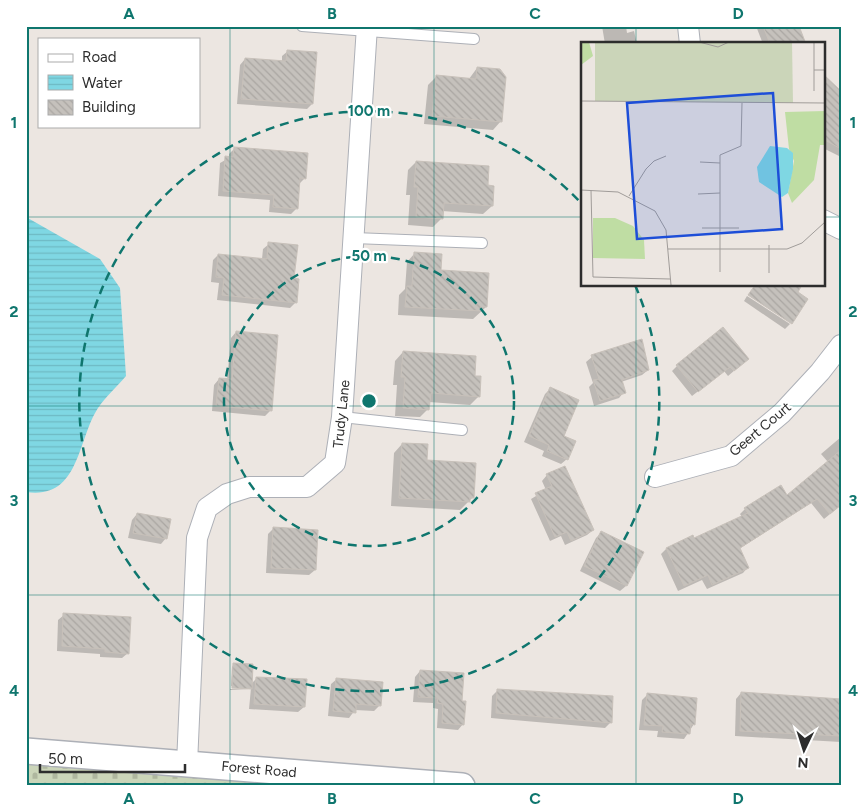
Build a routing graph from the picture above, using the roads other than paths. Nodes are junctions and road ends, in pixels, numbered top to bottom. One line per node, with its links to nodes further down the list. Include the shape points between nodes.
1 (302, 26): 3 (lane)
2 (688, 26): 5 (street)
3 (367, 28): 4 (lane); 8 (street, Trudy Lane)
4 (474, 39)
5 (690, 42)
6 (824, 220): 7 (street)
7 (841, 229)
8 (354, 238): 9 (lane); 11 (street, Trudy Lane)
9 (482, 243)
10 (841, 345): 13 (street, Geert Court, via 782,413 731,456)
11 (342, 417): 12 (lane); 15 (street, Trudy Lane, via 335,463 307,487 249,487 227,494 207,508 197,538)
12 (462, 430)
13 (655, 477)
14 (26, 751): 15 (street, Forest Road)
15 (187, 764): 16 (street, Forest Road)
16 (462, 786)

